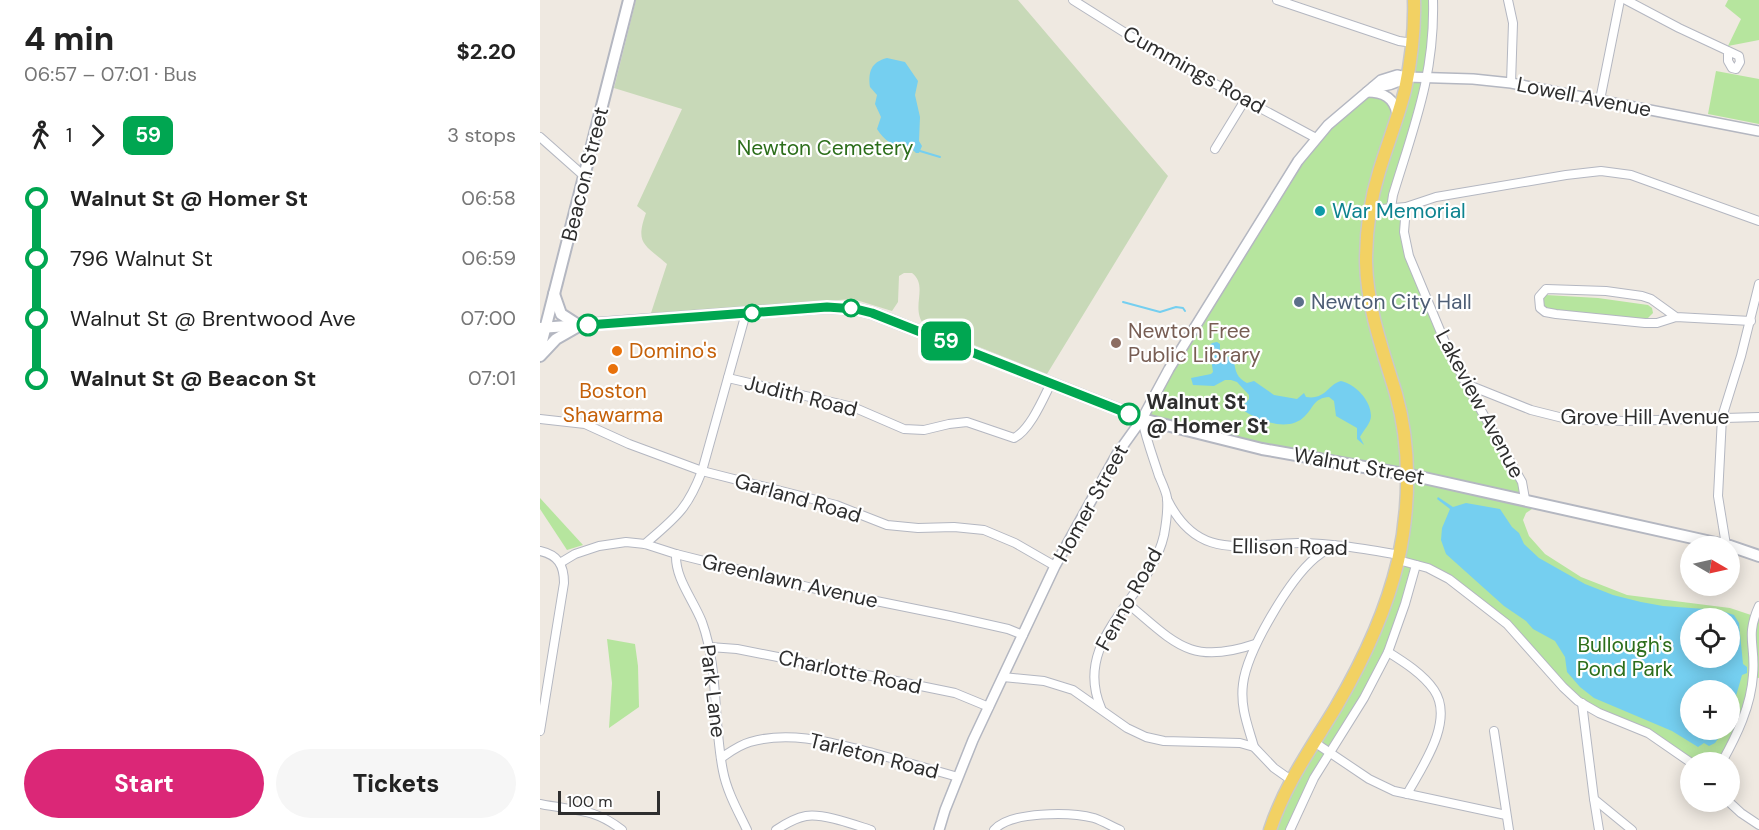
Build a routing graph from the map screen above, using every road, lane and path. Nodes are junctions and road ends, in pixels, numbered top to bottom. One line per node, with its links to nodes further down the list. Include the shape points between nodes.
1 (629, 0): 22 (main road, Beacon Street)
2 (1277, 0): 9 (street)
3 (1414, 0): 9 (main road)
4 (1434, 0): 12 (street)
5 (1508, 0): 13 (street, via 1513,23)
6 (1620, 0): 16 (street)
7 (1626, 0): 10 (street)
8 (1077, 1): 15 (street, Cummings Road, via 1154,51)
9 (1413, 43): 11 (main road)
10 (1728, 51)
11 (1407, 77): 12 (street, Lowell Avenue); 14 (street, Homer Street); 17 (main road)
12 (1427, 78): 13 (street, Lowell Avenue); 24 (street)
13 (1511, 83): 16 (street, Lowell Avenue)
14 (1370, 89): 17 (street, via 1388,96); 20 (street, Homer Street)
15 (1245, 100): 20 (street, Cummings Road); 21 (street)
16 (1600, 100): 18 (street, Lowell Avenue)
17 (1397, 116): 25 (main road)
18 (1759, 131)
19 (540, 136): 22 (street)
20 (1316, 138): 43 (street, Homer Street, via 1169,369)
21 (1215, 149)
22 (584, 176): 28 (main road, Beacon Street)
23 (1406, 207): 24 (street); 26 (street, via 1436,197 1601,171 1631,175); 39 (street, Lakeview Avenue, via 1404,232 1409,256)
24 (1391, 208): 25 (street)
25 (1370, 210): 45 (main road, via 1368,287 1401,416)
26 (1759, 221)
27 (1759, 284): 32 (street)
28 (554, 294): 29 (main road); 33 (main road, via 561,314); 34 (main road, Beacon Street)
29 (540, 313)
30 (746, 313): 33 (main road, Walnut Street); 37 (street); 38 (main road, Walnut Street, via 827,307 856,309)
31 (1676, 317): 31 (street, via 1646,323 1568,316 1545,312 1540,308 1539,297 1546,289 1557,288 1642,296); 32 (street)
32 (1751, 321): 40 (street)
33 (579, 326): 34 (main road, Walnut Street); 36 (main road, via 556,339)
34 (542, 328): 35 (main road, Beacon Street)
35 (540, 349)
36 (540, 356)
37 (728, 378): 38 (street, Judith Road, via 853,407 904,429 924,430 967,422 1014,438 1027,427); 44 (street)
38 (1051, 382): 43 (main road, Walnut Street)
39 (1466, 384): 40 (street, Grove Hill Avenue, via 1567,419); 47 (street, Lakeview Avenue, via 1522,482)
40 (1722, 417): 41 (street, Grove Hill Avenue); 49 (street, via 1718,496)
41 (1759, 417)
42 (540, 419): 44 (street, Garland Road, via 585,424)
43 (1142, 419): 45 (main road, Walnut Street, via 1262,449); 46 (street, Fenno Road); 59 (street, Homer Street)
44 (702, 471): 50 (street, via 687,505); 59 (street, Garland Road, via 836,505 898,528 984,530)
45 (1407, 474): 47 (main road, Walnut Street); 56 (main road)
46 (1167, 498): 51 (street, Ellison Road, via 1184,526 1221,545); 60 (street, Fenno Road, via 1159,550 1149,573)
47 (1525, 499): 48 (main road, Walnut Street)
48 (1685, 536)
49 (1726, 536)
50 (645, 544): 54 (street, Greenlawn Avenue); 57 (street, Greenlawn Avenue, via 599,546)
51 (1335, 545): 56 (street, Ellison Road); 63 (street, via 1304,568)
52 (1740, 550): 55 (main road, Walnut Street)
53 (540, 551): 57 (street, via 556,557)
54 (676, 554): 62 (street, Greenlawn Avenue); 64 (street, Park Lane, via 677,573 693,601)
55 (1759, 556)
56 (1398, 558): 58 (street, Ellison Road); 72 (main road, via 1369,645)
57 (560, 563): 71 (street, via 563,598)
58 (1416, 565): 65 (street); 67 (street, Ellison Road, via 1446,577 1494,613)
59 (1055, 566): 62 (street, Homer Street)
60 (1127, 603): 63 (street, via 1192,650 1218,653); 69 (street, Fenno Road, via 1112,623 1096,657 1093,683)
61 (1759, 606): 75 (street, via 1751,628 1754,666 1749,698)
62 (1023, 635): 66 (street, Homer Street)
63 (1255, 644): 73 (street, via 1246,669 1242,700)
64 (710, 647): 68 (street, Charlotte Road, via 798,660 955,693); 77 (street, Park Lane)
65 (1388, 652): 74 (street); 80 (street, via 1425,680 1439,700 1435,741)
66 (1003, 677): 68 (street, Homer Street); 69 (street, via 1058,685)
67 (1582, 703): 76 (street, Ellison Road, via 1648,733); 81 (street)
68 (989, 707): 78 (street, Homer Street)
69 (1101, 709): 73 (street, via 1146,737)
70 (1494, 731): 84 (street)
71 (540, 732)
72 (1314, 742): 74 (street); 79 (main road)
73 (1254, 747): 79 (street)
74 (1329, 752): 80 (street, via 1385,787); 94 (street)
75 (1727, 752)
76 (1680, 755)
77 (721, 758): 78 (street, Tarleton Road, via 750,742 809,738); 88 (street, Park Lane, via 727,785)
78 (958, 777): 90 (street, Homer Street)
79 (1291, 780): 93 (main road)
80 (1407, 794): 84 (street)
81 (1594, 799): 96 (street); 97 (street)
82 (540, 804): 87 (street, via 588,812)
83 (1740, 812): 85 (street)
84 (1506, 815): 95 (street)
85 (1759, 825)
86 (867, 829): 89 (street, via 807,816)
87 (622, 830)
88 (747, 830)
89 (776, 830)
90 (939, 830)
91 (994, 830): 92 (street, via 1007,820 1048,815 1088,817)
92 (1120, 830)
93 (1270, 830)
94 (1290, 830)
95 (1509, 830)
96 (1599, 830)
97 (1632, 830)

